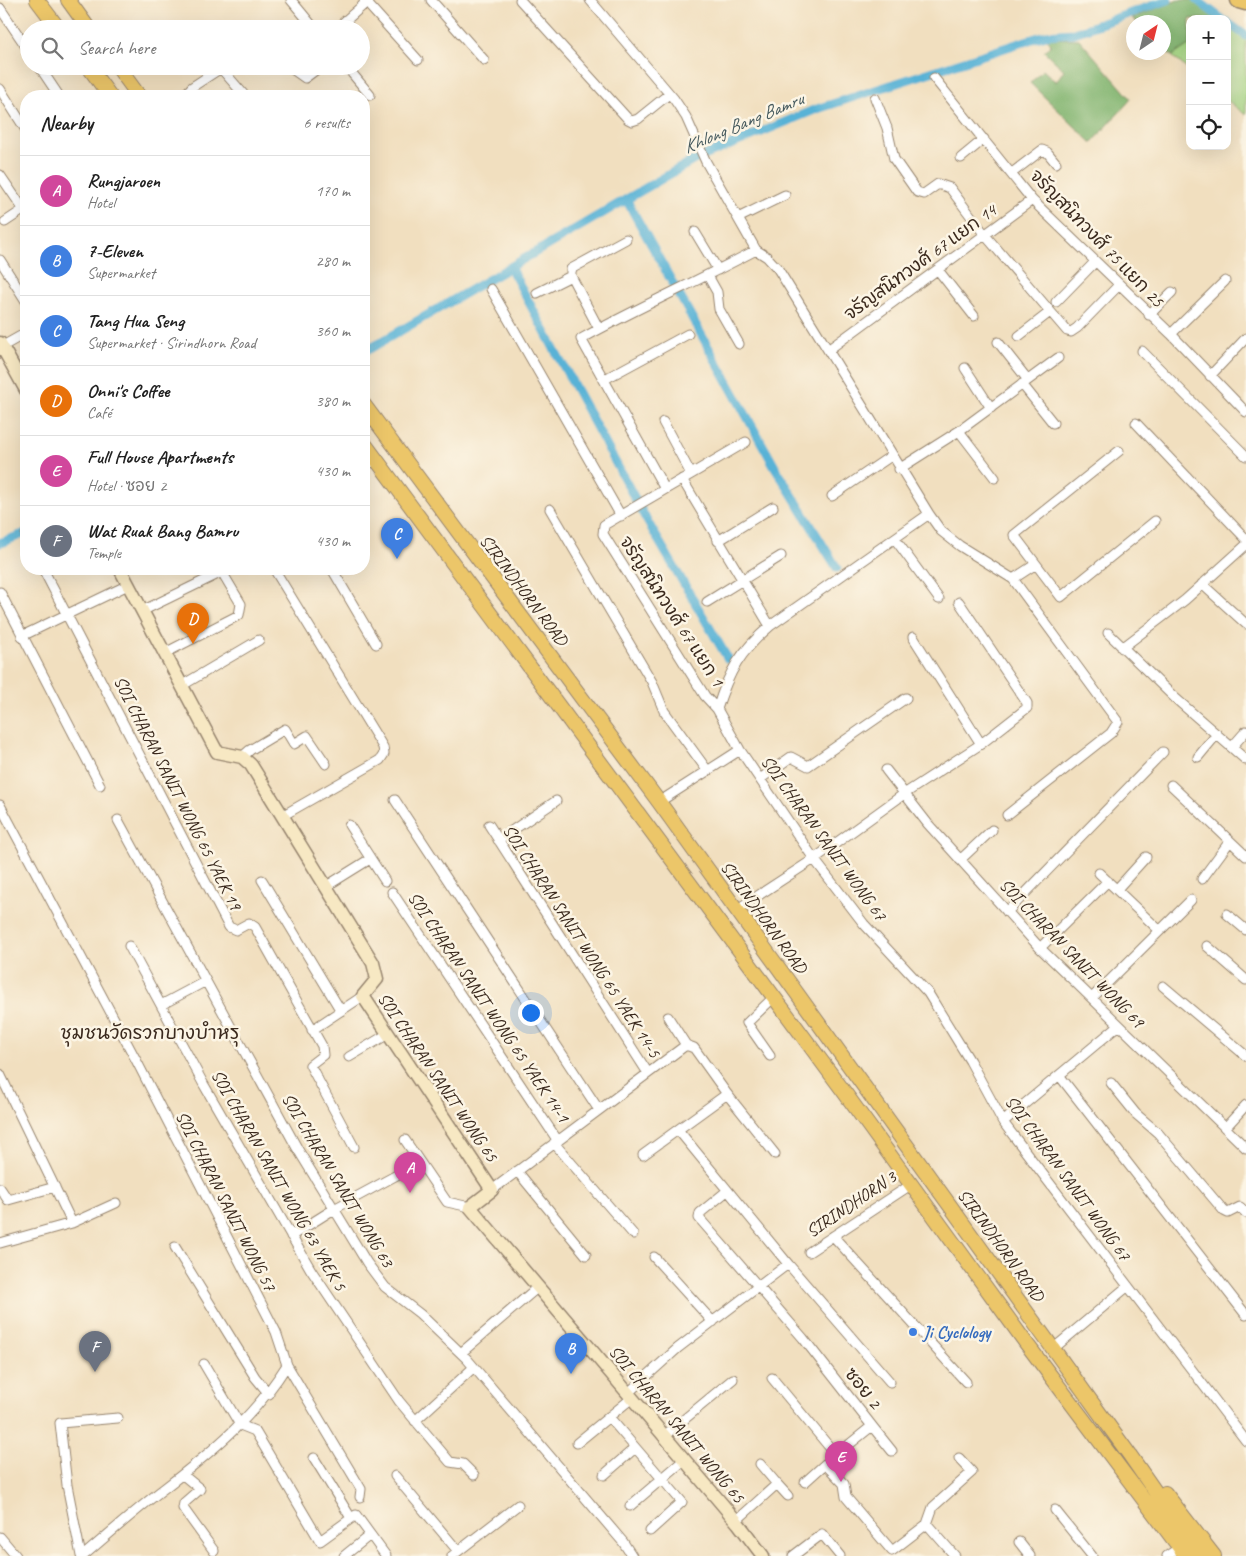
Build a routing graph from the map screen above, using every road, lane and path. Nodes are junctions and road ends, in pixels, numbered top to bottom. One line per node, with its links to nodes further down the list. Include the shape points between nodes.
1 (37, 0): 11 (main road)
2 (68, 0): 12 (main road)
3 (291, 0): 13 (street)
4 (430, 0): 17 (street)
5 (520, 0): 32 (street, via 628,119 638,119)
6 (590, 0): 32 (street)
7 (1239, 0): 9 (highway)
8 (366, 1): 14 (street); 16 (street)
9 (1246, 2)
10 (0, 8): 15 (street)
11 (52, 20)
12 (82, 20)
13 (308, 20)
14 (346, 20)
15 (20, 38)
16 (418, 60)
17 (484, 60)
18 (45, 75): 26 (street)
19 (95, 75): 27 (main road)
20 (124, 75): 28 (main road)
21 (209, 75): 29 (street)
22 (227, 75): 30 (street)
23 (353, 75): 31 (street)
24 (934, 78): 35 (street, จรัญสนิทวงศ์ 75 แยก 25)
25 (0, 89): 34 (street)
26 (55, 90)
27 (106, 90)
28 (135, 90)
29 (189, 90)
30 (240, 90)
31 (366, 90)
32 (669, 94): 44 (street, via 686,117 706,162)
33 (875, 98): 47 (street, via 887,128 894,159 917,192 924,194 938,184 950,188)
34 (20, 121)
35 (984, 139): 36 (street); 38 (street, จรัญสนิทวงศ์ 75 แยก 25)
36 (961, 158)
37 (1056, 164): 38 (street, via 1042,150)
38 (1012, 173): 41 (street, จรัญสนิทวงศ์ 75 แยก 25)
39 (0, 175): 42 (street)
40 (785, 195): 44 (street)
41 (1032, 200): 47 (street, จรัญสนิทวงศ์ 67 แยก 14); 51 (street, จรัญสนิทวงศ์ 75 แยก 25)
42 (20, 203)
43 (20, 213): 45 (street)
44 (738, 218): 49 (street)
45 (5, 222)
46 (695, 232): 52 (street)
47 (985, 235): 53 (street, จรัญสนิทวงศ์ 67 แยก 14); 63 (street)
48 (626, 239): 54 (street, via 574,266 570,269)
49 (756, 250): 52 (street); 75 (street, via 778,269)
50 (0, 260): 59 (street)
51 (1094, 263): 57 (street, จรัญสนิทวงศ์ 75 แยก 25); 62 (street)
52 (718, 270): 55 (street)
53 (938, 270): 65 (street); 75 (street, จรัญสนิทวงศ์ 67 แยก 14)
54 (571, 276): 61 (street); 66 (street)
55 (708, 276): 66 (street); 74 (street, via 717,292 719,309)
56 (1225, 281): 68 (street)
57 (1118, 286): 63 (street, via 1071,332); 64 (street, จรัญสนิทวงศ์ 75 แยก 25)
58 (491, 289): 108 (street)
59 (20, 292)
60 (1172, 292): 64 (street)
61 (537, 293)
62 (1056, 302)
63 (1050, 312): 70 (street)
64 (1149, 315): 68 (street, จรัญสนิทวงศ์ 75 แยก 25)
65 (974, 316)
66 (599, 329): 81 (street, via 581,339)
67 (688, 334): 81 (street)
68 (1170, 334): 79 (street, จรัญสนิทวงศ์ 75 แยก 25)
69 (20, 336): 73 (street)
70 (1019, 336)
71 (1246, 338): 79 (street)
72 (998, 342): 82 (street)
73 (1, 344): 80 (street)
74 (739, 344)
75 (828, 350): 95 (street)
76 (1142, 351): 96 (street)
77 (1058, 358): 82 (street)
78 (965, 368): 85 (street)
79 (1210, 376): 84 (street, จรัญสนิทวงศ์ 75 แยก 25)
80 (20, 379)
81 (604, 379): 103 (street)
82 (1025, 382): 85 (street); 89 (street)
83 (1246, 396): 84 (street)
84 (1239, 404): 86 (street, จรัญสนิทวงศ์ 75 แยก 25)
85 (991, 408): 91 (street)
86 (1246, 412)
87 (370, 413): 144 (main road, SIRINDHORN ROAD)
88 (663, 422): 100 (street)
89 (1053, 423)
90 (1136, 423): 111 (street)
91 (959, 431): 99 (street); 101 (street)
92 (746, 442): 100 (street)
93 (370, 451): 97 (main road, SIRINDHORN ROAD)
94 (1119, 451): 115 (street, via 1014,534)
95 (891, 456): 99 (street); 104 (street)
96 (1246, 456)
97 (376, 459): 98 (street); 145 (main road, SIRINDHORN ROAD)
98 (370, 463)
99 (899, 469): 107 (street)
100 (691, 474): 102 (street)
101 (995, 478)
102 (682, 479): 103 (street); 112 (street)
103 (666, 489): 108 (street)
104 (832, 496)
105 (773, 507): 112 (street)
106 (550, 509): 158 (street, via 652,682 664,711)
107 (929, 514): 110 (street); 122 (street, via 941,530 960,546)
108 (621, 516): 143 (street, จรัญสนิทวงศ์ 67 แยก 1, via 602,529 705,696)
109 (1155, 521): 115 (street, via 1062,597)
110 (895, 538): 127 (street); 133 (street)
111 (1246, 539)
112 (718, 541): 123 (street)
113 (1246, 545): 124 (street)
114 (781, 556): 123 (street)
115 (1036, 564): 122 (street)
116 (46, 575): 131 (street, SOI CHARAN SANIT WONG 65 YAEK 19)
117 (123, 575): 125 (street)
118 (212, 575): 130 (street)
119 (225, 575): 140 (street, via 241,604 239,615)
120 (278, 575): 169 (street, via 383,747 384,754 380,760)
121 (336, 575): 138 (street)
122 (1013, 579): 168 (street, via 1118,722 1111,733)
123 (742, 580): 128 (street); 133 (street)
124 (1202, 584): 132 (street); 139 (street)
125 (128, 585): 130 (street); 131 (street)
126 (0, 592): 135 (street)
127 (939, 599)
128 (708, 602)
129 (959, 602): 150 (street, via 1027,703 1027,708)
130 (142, 611): 140 (street)
131 (67, 614): 135 (street); 208 (street, SOI CHARAN SANIT WONG 65 YAEK 19, via 229,927 236,930 249,923 256,927)
132 (1246, 624)
133 (770, 626): 143 (street, via 742,653 727,676)
134 (1108, 633): 139 (street)
135 (22, 636): 161 (street)
136 (913, 637): 150 (street)
137 (259, 640): 141 (street)
138 (376, 644)
139 (1122, 648): 148 (street)
140 (164, 653): 141 (street)
141 (180, 686): 154 (street, via 217,752)
142 (906, 698): 160 (street, via 808,766 791,757)
143 (717, 709): 152 (street, SOI CHARAN SANIT WONG 67)
144 (596, 717): 145 (main road); 146 (main road, SIRINDHORN ROAD)
145 (576, 729): 149 (main road, SIRINDHORN ROAD)
146 (605, 731): 149 (main road); 166 (main road, SIRINDHORN ROAD)
147 (1246, 731): 151 (street)
148 (1217, 734): 151 (street); 155 (street)
149 (587, 743): 202 (main road, SIRINDHORN ROAD)
150 (982, 744): 163 (street)
151 (1232, 747): 156 (street)
152 (740, 750): 158 (street); 160 (street, SOI CHARAN SANIT WONG 67)
153 (1162, 752): 191 (street)
154 (242, 757): 157 (street, via 285,729 294,744 307,736); 169 (street, SOI CHARAN SANIT WONG 65, via 251,765)
155 (1198, 757)
156 (1246, 760)
157 (326, 764)
158 (707, 770): 166 (street)
159 (886, 770): 163 (street, SOI CHARAN SANIT WONG 69)
160 (760, 780): 179 (street, SOI CHARAN SANIT WONG 67)
161 (100, 785)
162 (1171, 785): 175 (street)
163 (904, 794): 179 (street); 180 (street, SOI CHARAN SANIT WONG 69)
164 (395, 800): 220 (street)
165 (556, 801): 174 (street)
166 (659, 802): 190 (main road, SIRINDHORN ROAD)
167 (0, 805): 259 (street, SOI CHARAN SANIT WONG 57, via 276,1332)
168 (1007, 815)
169 (282, 816): 186 (street, SOI CHARAN SANIT WONG 65)
170 (118, 820): 199 (street, SOI CHARAN SANIT WONG 63)
171 (349, 825): 178 (street)
172 (489, 825): 174 (street, SOI CHARAN SANIT WONG 65 YAEK 14-5)
173 (992, 830): 180 (street)
174 (498, 840): 215 (street, SOI CHARAN SANIT WONG 65 YAEK 14-5)
175 (1230, 841): 176 (street); 182 (street)
176 (1246, 856)
177 (1146, 857): 187 (street)
178 (370, 859): 184 (street); 186 (street)
179 (814, 859): 190 (street); 221 (street, SOI CHARAN SANIT WONG 67, via 864,924 928,993)
180 (960, 860): 191 (street, SOI CHARAN SANIT WONG 69)
181 (1100, 873): 185 (street)
182 (1202, 879)
183 (262, 880): 205 (street)
184 (385, 880)
185 (1108, 881): 187 (street); 197 (street)
186 (326, 887): 201 (street, SOI CHARAN SANIT WONG 65, via 377,972 374,984)
187 (1117, 889): 193 (street)
188 (392, 892): 225 (street, SOI CHARAN SANIT WONG 65 YAEK 14-1)
189 (1191, 900): 193 (street)
190 (736, 910): 256 (main road, SIRINDHORN ROAD)
191 (1007, 912): 197 (street, SOI CHARAN SANIT WONG 69)
192 (1227, 914): 194 (street)
193 (1159, 930): 203 (street)
194 (1246, 930)
195 (129, 946): 204 (street, SOI CHARAN SANIT WONG 63 YAEK 5)
196 (1207, 946): 198 (street)
197 (1040, 948): 203 (street, SOI CHARAN SANIT WONG 69)
198 (1246, 980)
199 (206, 981): 204 (street); 239 (street, SOI CHARAN SANIT WONG 63)
200 (1163, 986): 212 (street)
201 (363, 996): 205 (street); 209 (street, SOI CHARAN SANIT WONG 65)
202 (774, 996): 211 (street, via 747,1023); 232 (main road, SIRINDHORN ROAD)
203 (1092, 998): 207 (street, SOI CHARAN SANIT WONG 69)
204 (161, 1005): 243 (street, SOI CHARAN SANIT WONG 63 YAEK 5)
205 (341, 1011): 208 (street)
206 (668, 1017): 210 (street)
207 (1118, 1026): 216 (street); 222 (street, SOI CHARAN SANIT WONG 69)
208 (312, 1030): 226 (street, via 323,1051 311,1062 311,1068)
209 (388, 1034): 213 (street); 235 (street, SOI CHARAN SANIT WONG 65)
210 (686, 1045): 215 (street); 218 (street, via 694,1048)
211 (770, 1056)
212 (1246, 1056)
213 (348, 1058)
214 (0, 1074): 233 (street)
215 (648, 1074): 220 (street)
216 (1059, 1076): 221 (street); 254 (street)
217 (1111, 1083): 240 (street, via 1224,1211 1228,1213 1240,1207)
218 (727, 1094): 223 (street); 228 (street)
219 (1246, 1105): 222 (street)
220 (599, 1110): 225 (street)
221 (1003, 1122): 251 (street, SOI CHARAN SANIT WONG 67)
222 (1225, 1128): 227 (street, SOI CHARAN SANIT WONG 69)
223 (679, 1131): 229 (street); 236 (street)
224 (405, 1140): 230 (street)
225 (556, 1142): 231 (street); 242 (street, SOI CHARAN SANIT WONG 65 YAEK 14-1)
226 (354, 1147)
227 (1246, 1148)
228 (775, 1154)
229 (643, 1156)
230 (419, 1163): 238 (street, via 447,1202); 239 (street)
231 (517, 1171): 235 (street); 248 (street)
232 (912, 1184): 244 (street, SIRINDHORN 3); 306 (main road, SIRINDHORN ROAD, via 1124,1473)
233 (55, 1187): 234 (street, via 8,1200); 241 (street)
234 (0, 1188)
235 (492, 1190): 238 (street, SOI CHARAN SANIT WONG 65)
236 (727, 1191): 250 (street); 253 (street, ซอย 2, via 700,1213 699,1218)
237 (116, 1203): 241 (street)
238 (470, 1207): 252 (street, SOI CHARAN SANIT WONG 65)
239 (334, 1209): 243 (street); 257 (street, SOI CHARAN SANIT WONG 63, via 385,1287 420,1314)
240 (1246, 1213)
241 (72, 1223): 245 (street)
242 (633, 1234)
243 (291, 1236): 269 (street, SOI CHARAN SANIT WONG 63 YAEK 5, via 342,1319)
244 (833, 1236): 247 (street, SIRINDHORN 3); 264 (street)
245 (0, 1243)
246 (175, 1247): 265 (street, via 254,1377)
247 (809, 1252)
248 (586, 1254)
249 (654, 1257): 255 (street)
250 (788, 1264): 253 (street); 263 (street)
251 (1128, 1286): 256 (street); 273 (street, SOI CHARAN SANIT WONG 67)
252 (538, 1287): 257 (street); 266 (street, SOI CHARAN SANIT WONG 65)
253 (759, 1287): 255 (street); 271 (street, ซอย 2)
254 (1246, 1315)
255 (713, 1322): 266 (street, via 678,1348)
256 (1053, 1349): 277 (main road, SIRINDHORN ROAD)
257 (461, 1353): 260 (street, SOI CHARAN SANIT WONG 63)
258 (204, 1364): 270 (street)
259 (287, 1365): 265 (street); 292 (street, SOI CHARAN SANIT WONG 57, via 361,1489)
260 (473, 1368): 269 (street); 311 (street, SOI CHARAN SANIT WONG 63)
261 (772, 1378): 278 (street)
262 (733, 1379): 272 (street)
263 (890, 1382)
264 (966, 1382)
265 (269, 1394): 270 (street)
266 (630, 1396): 267 (street); 272 (street, SOI CHARAN SANIT WONG 65)
267 (609, 1417): 274 (street); 275 (street)
268 (118, 1418): 308 (street, via 60,1423 66,1485)
269 (415, 1421): 285 (street, SOI CHARAN SANIT WONG 63 YAEK 5, via 450,1462 463,1464)
270 (240, 1425): 284 (street); 296 (street, via 255,1431 320,1541)
271 (872, 1426): 276 (street); 278 (street, ซอย 2)
272 (664, 1436): 281 (street, SOI CHARAN SANIT WONG 65)
273 (1246, 1441)
274 (577, 1443)
275 (636, 1448): 286 (street); 288 (street)
276 (892, 1451)
277 (1129, 1454): 318 (main road, SIRINDHORN ROAD); 319 (main road, SIRINDHORN ROAD, via 1174,1503)
278 (836, 1455): 283 (street, ซอย 2)
279 (314, 1458): 296 (street)
280 (959, 1458): 298 (street, via 972,1472 932,1507)
281 (684, 1460): 288 (street); 297 (street, SOI CHARAN SANIT WONG 65)
282 (760, 1464): 290 (street)
283 (825, 1464): 289 (street, ซอย 2); 304 (street, via 844,1484 846,1497)
284 (182, 1475): 303 (street, via 200,1489 184,1503 183,1508); 308 (street)
285 (474, 1475)
286 (604, 1475)
287 (395, 1476): 305 (street)
288 (662, 1479): 294 (street); 299 (street, via 682,1502)
289 (805, 1482)
290 (777, 1484): 291 (street); 297 (street)
291 (788, 1496)
292 (360, 1497)
293 (518, 1505): 305 (street)
294 (630, 1506)
295 (1055, 1510): 317 (street)
296 (353, 1517): 300 (street)
297 (736, 1520): 312 (street, SOI CHARAN SANIT WONG 65)
298 (927, 1524): 304 (street); 315 (street)
299 (650, 1530)
300 (370, 1535): 309 (street); 310 (street)
301 (0, 1537): 307 (street)
302 (1019, 1542): 316 (street)
303 (214, 1550)
304 (895, 1553)
305 (455, 1554)
306 (1175, 1555)
307 (16, 1556)
308 (82, 1556)
309 (344, 1556)
310 (386, 1556)
311 (632, 1556)
312 (763, 1556)
313 (794, 1556): 314 (street, via 822,1534)
314 (840, 1556)
315 (955, 1556)
316 (1030, 1556)
317 (1092, 1556)
318 (1200, 1556)
319 (1214, 1556)

